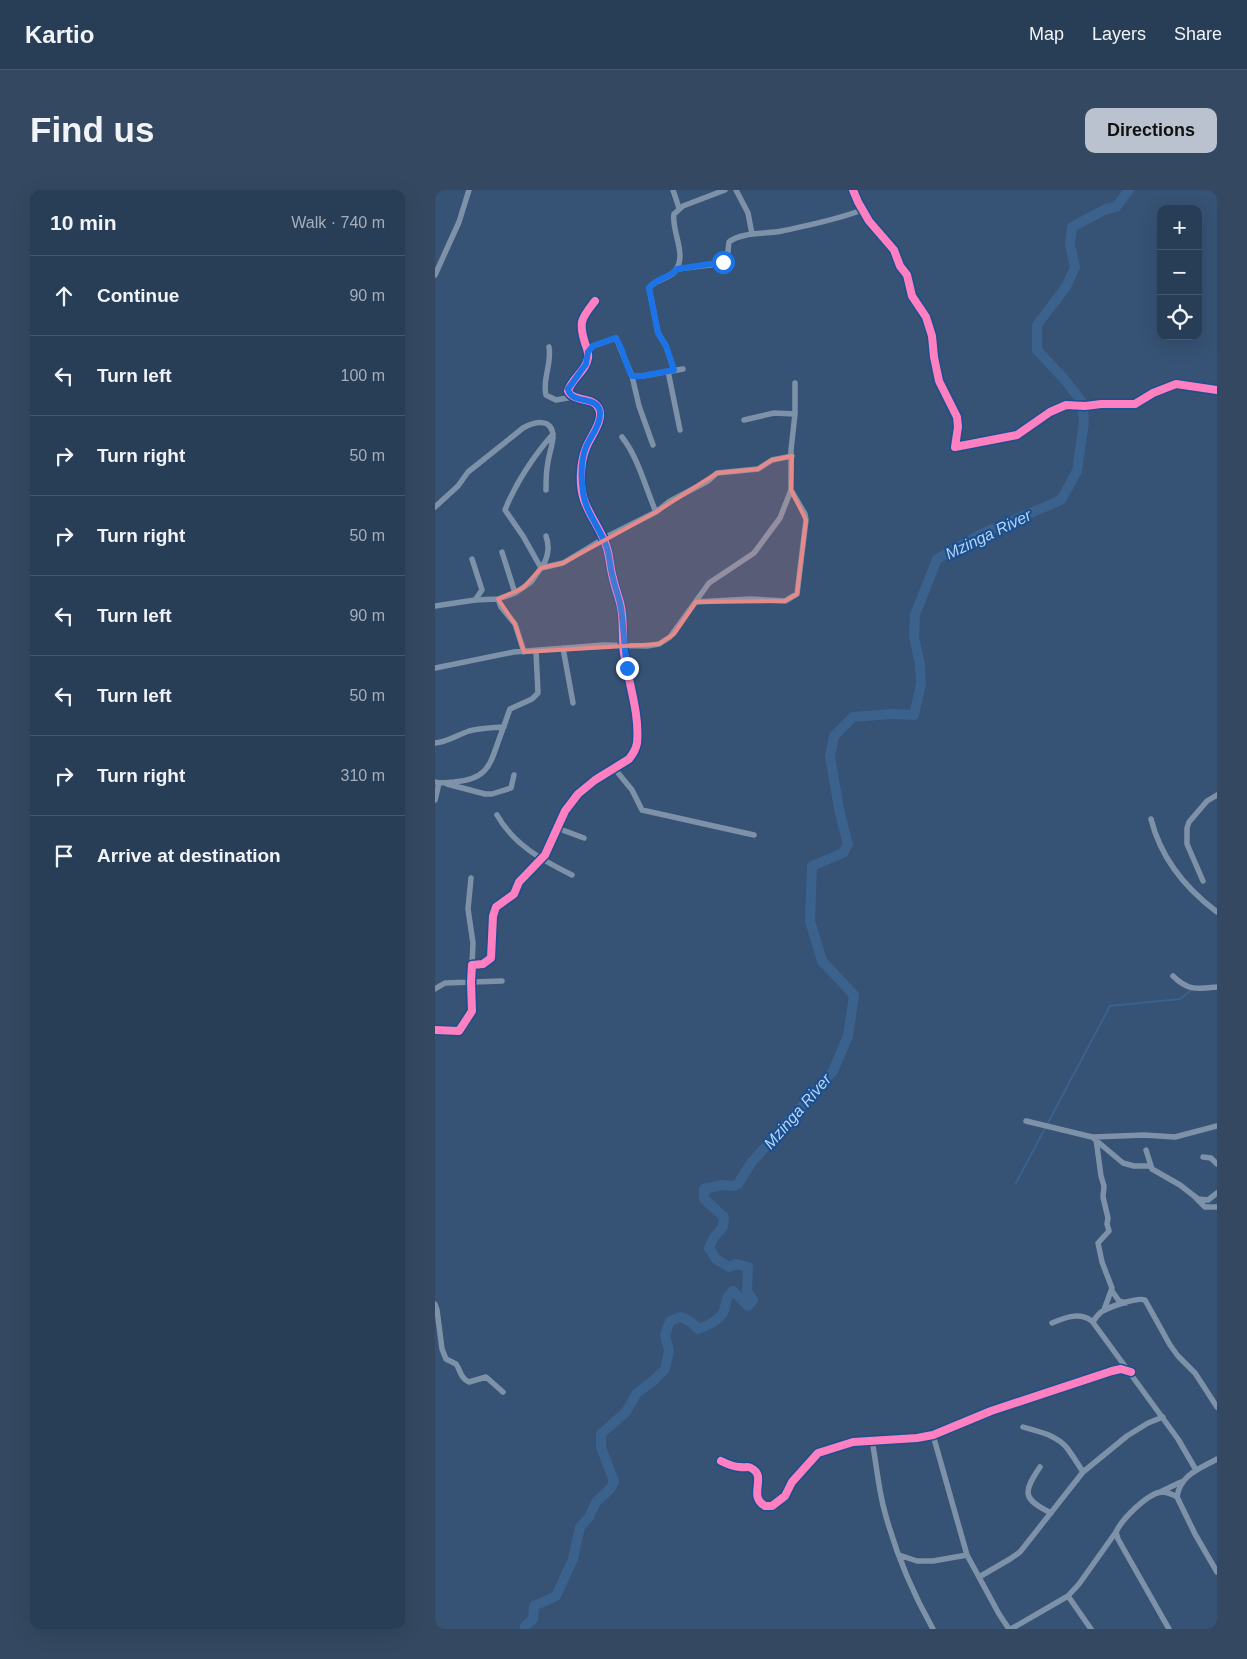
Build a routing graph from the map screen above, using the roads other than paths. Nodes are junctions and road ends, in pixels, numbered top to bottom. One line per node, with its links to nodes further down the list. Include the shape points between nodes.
1 (469, 190): 10 (street, via 459,222)
2 (673, 190): 6 (street)
3 (725, 190): 6 (street)
4 (735, 190): 8 (street, via 747,213)
5 (853, 190): 7 (street)
6 (679, 208): 9 (street, via 673,218 680,257)
7 (862, 210): 8 (street, via 841,218); 18 (street, via 894,250 907,275 912,296 926,317 939,381 957,417 955,447 1017,435 1066,405 1135,404 1177,384)
8 (752, 234): 9 (street, via 729,242 727,260 723,262)
9 (677, 269): 15 (street, via 649,288 658,333 666,346)
10 (435, 275)
11 (595, 301): 13 (street, via 581,324)
12 (549, 347): 19 (street, via 551,357 546,395 556,400)
13 (588, 352): 16 (street, via 593,346 616,338); 19 (street, via 586,364 568,389)
14 (683, 369): 15 (street)
15 (671, 371): 16 (street); 22 (street)
16 (632, 376): 25 (street)
17 (795, 383): 20 (street)
18 (1217, 390)
19 (573, 397): 32 (street, via 599,408 598,423 586,449 581,472 584,500)
20 (795, 414): 21 (street, via 774,413); 26 (street)
21 (745, 420)
22 (680, 430)
23 (553, 434): 27 (street); 29 (street, via 543,422 531,423 468,472); 35 (street, via 529,465 505,510)
24 (622, 437): 30 (street, via 635,458)
25 (653, 445)
26 (792, 456): 28 (street); 30 (street, via 772,460 758,469 717,473)
27 (546, 490)
28 (791, 490): 39 (street, via 780,518 754,553 709,583); 39 (street, via 806,520 797,594 785,601)
29 (435, 507)
30 (656, 512): 32 (street)
31 (546, 536): 35 (street, via 549,550)
32 (604, 539): 35 (street, via 563,563); 41 (street, via 621,608)
33 (502, 552): 36 (street)
34 (472, 559): 38 (street, via 482,590)
35 (541, 568): 36 (street, via 531,582)
36 (515, 593): 37 (street)
37 (498, 599): 38 (street); 44 (street, via 501,608 515,624)
38 (475, 600): 40 (street)
39 (696, 602): 41 (street, via 674,634 665,641 647,646)
40 (435, 606)
41 (623, 645): 42 (street); 49 (street, via 637,740 633,755)
42 (563, 648): 43 (street); 46 (street)
43 (536, 651): 44 (street); 47 (street, via 538,693 510,709)
44 (523, 652): 45 (street)
45 (435, 668)
46 (573, 703)
47 (504, 727): 48 (street, via 477,729); 51 (street, via 494,757 481,774 461,781)
48 (435, 743)
49 (614, 768): 56 (street, via 579,794 565,811); 57 (street, via 632,790 642,810)
50 (514, 775): 51 (street, via 511,788 492,794)
51 (439, 783): 53 (street)
52 (1217, 795): 62 (street, via 1207,801 1189,822 1185,836 1189,853)
53 (435, 800)
54 (497, 814): 59 (street, via 521,845)
55 (1151, 820): 63 (street, via 1161,849 1177,875)
56 (557, 828): 58 (street); 59 (street)
57 (754, 835)
58 (584, 838)
59 (541, 860): 60 (street); 64 (street, via 519,882 511,898 496,907 491,958 483,964)
60 (571, 875)
61 (471, 878): 64 (street, via 468,909 473,943)
62 (1203, 880)
63 (1217, 912)
64 (472, 965): 67 (street)
65 (1173, 976): 69 (street, via 1196,989)
66 (502, 981): 67 (street)
67 (471, 982): 68 (street); 71 (street, via 472,1010 466,1022 456,1032)
68 (436, 986)
69 (1217, 988)
70 (435, 1025): 71 (street)
71 (438, 1030)
72 (1026, 1121): 74 (street)
73 (1217, 1126): 74 (street, via 1175,1137)
74 (1094, 1138): 78 (street, via 1123,1163); 82 (street, via 1109,1231 1098,1243)
75 (1146, 1150): 78 (street)
76 (1203, 1157): 77 (street, via 1211,1158)
77 (1217, 1164)
78 (1150, 1166): 80 (street)
79 (1217, 1193): 80 (street, via 1207,1200)
80 (1194, 1195): 81 (street, via 1205,1207)
81 (1217, 1207)
82 (1112, 1291): 83 (street); 85 (street)
83 (1126, 1303): 85 (street); 90 (street, via 1140,1298 1145,1300 1178,1356 1195,1373)
84 (435, 1304): 89 (street, via 446,1359 457,1364 465,1380 469,1382 486,1377)
85 (1104, 1310): 86 (street)
86 (1093, 1322): 87 (street, via 1073,1316); 88 (street)
87 (1052, 1323)
88 (1131, 1372): 91 (street); 93 (street, via 1112,1371 991,1411)
89 (503, 1392)
90 (1217, 1407)
91 (1163, 1417): 98 (street); 99 (street, via 1127,1436)
92 (1023, 1427): 99 (street, via 1057,1439 1067,1447)
93 (933, 1435): 94 (street); 106 (street)
94 (872, 1440): 96 (street, via 853,1442 818,1453 792,1482 785,1496 769,1507 758,1499 759,1478 753,1469); 105 (street, via 883,1505)
95 (1217, 1460): 98 (street)
96 (721, 1461)
97 (1040, 1467): 103 (street, via 1027,1490 1037,1505)
98 (1196, 1470): 100 (street)
99 (1083, 1472): 103 (street)
100 (1181, 1482): 101 (street); 102 (street)
101 (1159, 1492): 102 (street); 104 (street, via 1142,1502 1123,1520)
102 (1177, 1497): 107 (street)
103 (1051, 1513): 108 (street, via 1020,1552)
104 (1116, 1532): 109 (street); 113 (street)
105 (899, 1555): 106 (street, via 925,1561); 110 (street, via 911,1588)
106 (967, 1555): 108 (street)
107 (1217, 1572)
108 (979, 1577): 111 (street)
109 (1068, 1596): 111 (street); 112 (street)
110 (933, 1629)
111 (1010, 1629)
112 (1091, 1629)
113 (1169, 1629)

